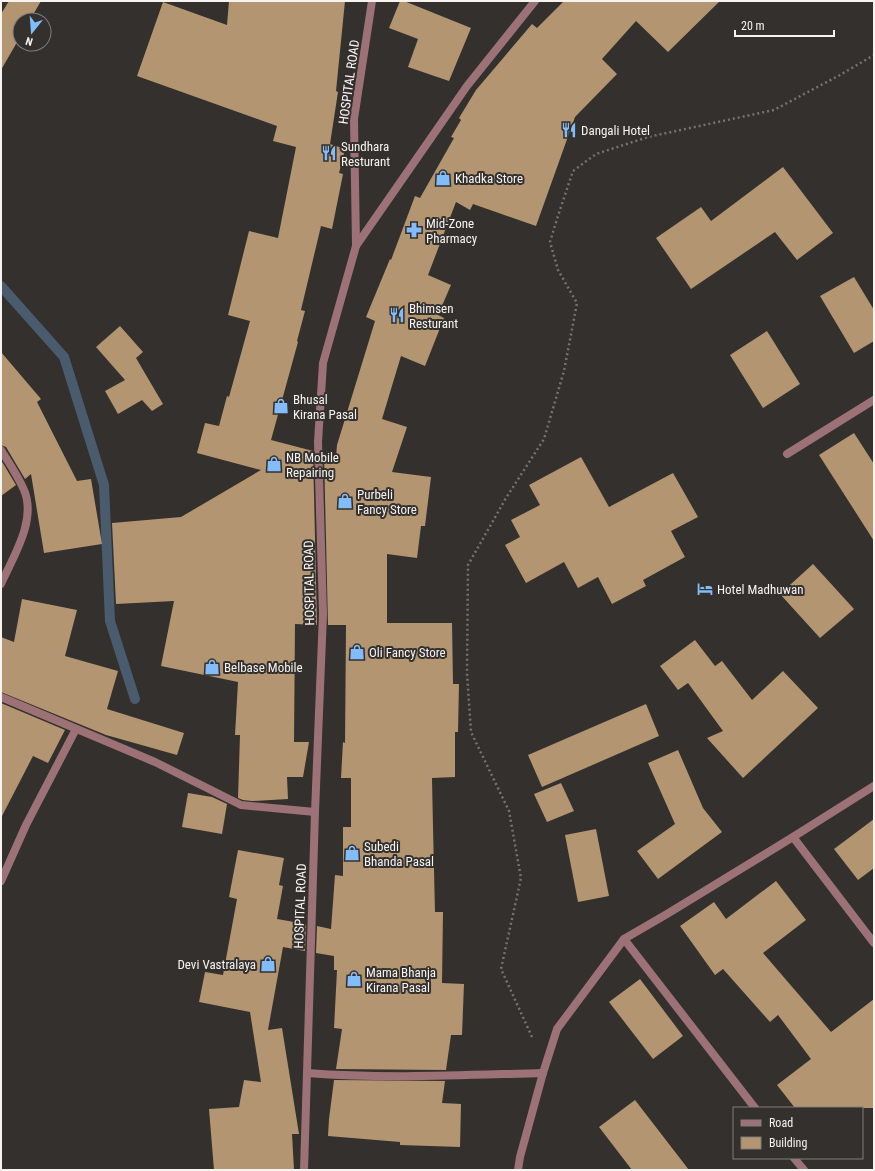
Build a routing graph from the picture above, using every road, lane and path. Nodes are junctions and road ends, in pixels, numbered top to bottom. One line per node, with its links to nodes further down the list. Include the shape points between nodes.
1 (372, 1): 4 (street, HOSPITAL ROAD, via 354,119)
2 (536, 1): 4 (street, via 467,86)
3 (874, 55): 17 (path, via 774,110 648,137 596,154 573,171 557,219 550,242 558,270 577,304 564,371 544,439 506,498 468,565 467,673 471,732 510,811 521,878 501,969)
4 (356, 246): 12 (street, HOSPITAL ROAD, via 323,363 318,442 323,614)
5 (874, 400): 7 (street)
6 (1, 450): 8 (street, via 25,491 28,510 25,530)
7 (786, 454)
8 (1, 584)
9 (1, 697): 10 (street)
10 (76, 729): 12 (street, via 155,762 241,805); 14 (street, via 26,825)
11 (874, 786): 13 (street)
12 (315, 812): 18 (street, HOSPITAL ROAD)
13 (793, 837): 15 (street); 16 (street)
14 (1, 881)
15 (624, 939): 17 (street, via 557,1029); 20 (street)
16 (874, 943)
17 (545, 1064): 19 (street)
18 (307, 1073): 19 (street, via 416,1076); 22 (street, HOSPITAL ROAD)
19 (543, 1073): 23 (street)
20 (754, 1107)
21 (795, 1159): 24 (street)
22 (304, 1170)
23 (518, 1170)
24 (804, 1170)

